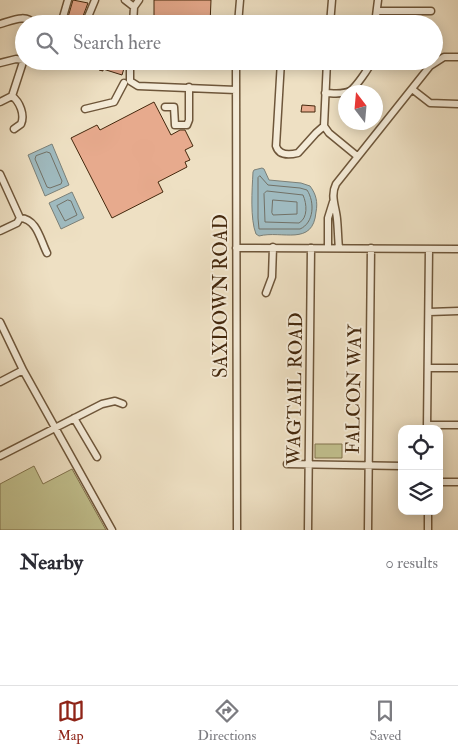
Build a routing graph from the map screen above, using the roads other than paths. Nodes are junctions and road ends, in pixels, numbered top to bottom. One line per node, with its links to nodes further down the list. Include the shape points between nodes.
1 (68, 0): 11 (street)
2 (95, 0): 12 (street)
3 (124, 0): 8 (street)
4 (139, 0): 8 (street)
5 (240, 0): 14 (street)
6 (332, 0): 15 (street)
7 (378, 0): 9 (street)
8 (134, 7): 13 (street)
9 (377, 11): 10 (street); 16 (street)
10 (431, 11)
11 (64, 15)
12 (89, 15)
13 (134, 15)
14 (239, 15)
15 (331, 15)
16 (376, 15)
17 (15, 21): 18 (street)
18 (0, 24)
19 (458, 57): 21 (street)
20 (15, 59): 22 (street)
21 (443, 59)
22 (0, 63)
23 (20, 70): 35 (street)
24 (130, 70): 31 (street, via 129,79 133,84)
25 (236, 70): 33 (street, SAXDOWN ROAD)
26 (280, 70): 40 (street, via 277,149 283,154 297,154)
27 (326, 70): 34 (street)
28 (366, 70): 34 (street, via 350,91)
29 (427, 70): 32 (street)
30 (124, 83): 39 (street, via 114,102)
31 (189, 87): 33 (street); 38 (street, via 187,125 175,125 174,107)
32 (412, 89): 37 (street, via 430,102); 42 (street)
33 (236, 90): 48 (street, SAXDOWN ROAD)
34 (325, 93): 40 (street)
35 (12, 96): 36 (street); 41 (street, via 18,100 23,118)
36 (0, 102)
37 (458, 104)
38 (166, 107)
39 (85, 109)
40 (324, 126): 42 (street)
41 (14, 129)
42 (357, 156): 44 (street, via 336,184)
43 (0, 174): 45 (street)
44 (333, 201): 50 (street, via 328,218); 51 (street)
45 (20, 218): 46 (street); 55 (street, via 34,224)
46 (0, 232)
47 (273, 247): 48 (street); 49 (street); 56 (street, via 272,277)
48 (236, 248): 80 (street, SAXDOWN ROAD)
49 (311, 248): 50 (street); 73 (street, WAGTAIL ROAD)
50 (328, 248): 51 (street)
51 (339, 248): 52 (street)
52 (371, 248): 53 (street); 74 (street, FALCON WAY)
53 (429, 249): 54 (street); 58 (street)
54 (458, 249)
55 (46, 253)
56 (266, 293)
57 (458, 311): 58 (street)
58 (429, 312): 60 (street)
59 (0, 322): 62 (street)
60 (428, 368): 61 (street); 66 (street)
61 (458, 368)
62 (23, 370): 63 (street); 69 (street)
63 (0, 382)
64 (123, 404): 65 (street, via 109,401)
65 (74, 418): 69 (street); 71 (street)
66 (427, 425)
67 (458, 425): 68 (street)
68 (443, 426)
69 (55, 428): 70 (street); 79 (street)
70 (0, 456)
71 (97, 457)
72 (287, 464): 73 (street)
73 (309, 465): 74 (street); 81 (street, WAGTAIL ROAD)
74 (369, 466): 75 (street); 82 (street, FALCON WAY)
75 (398, 466)
76 (443, 482): 77 (street)
77 (458, 482)
78 (428, 515): 83 (street)
79 (112, 530)
80 (237, 530)
81 (308, 530)
82 (368, 530)
83 (428, 530)

